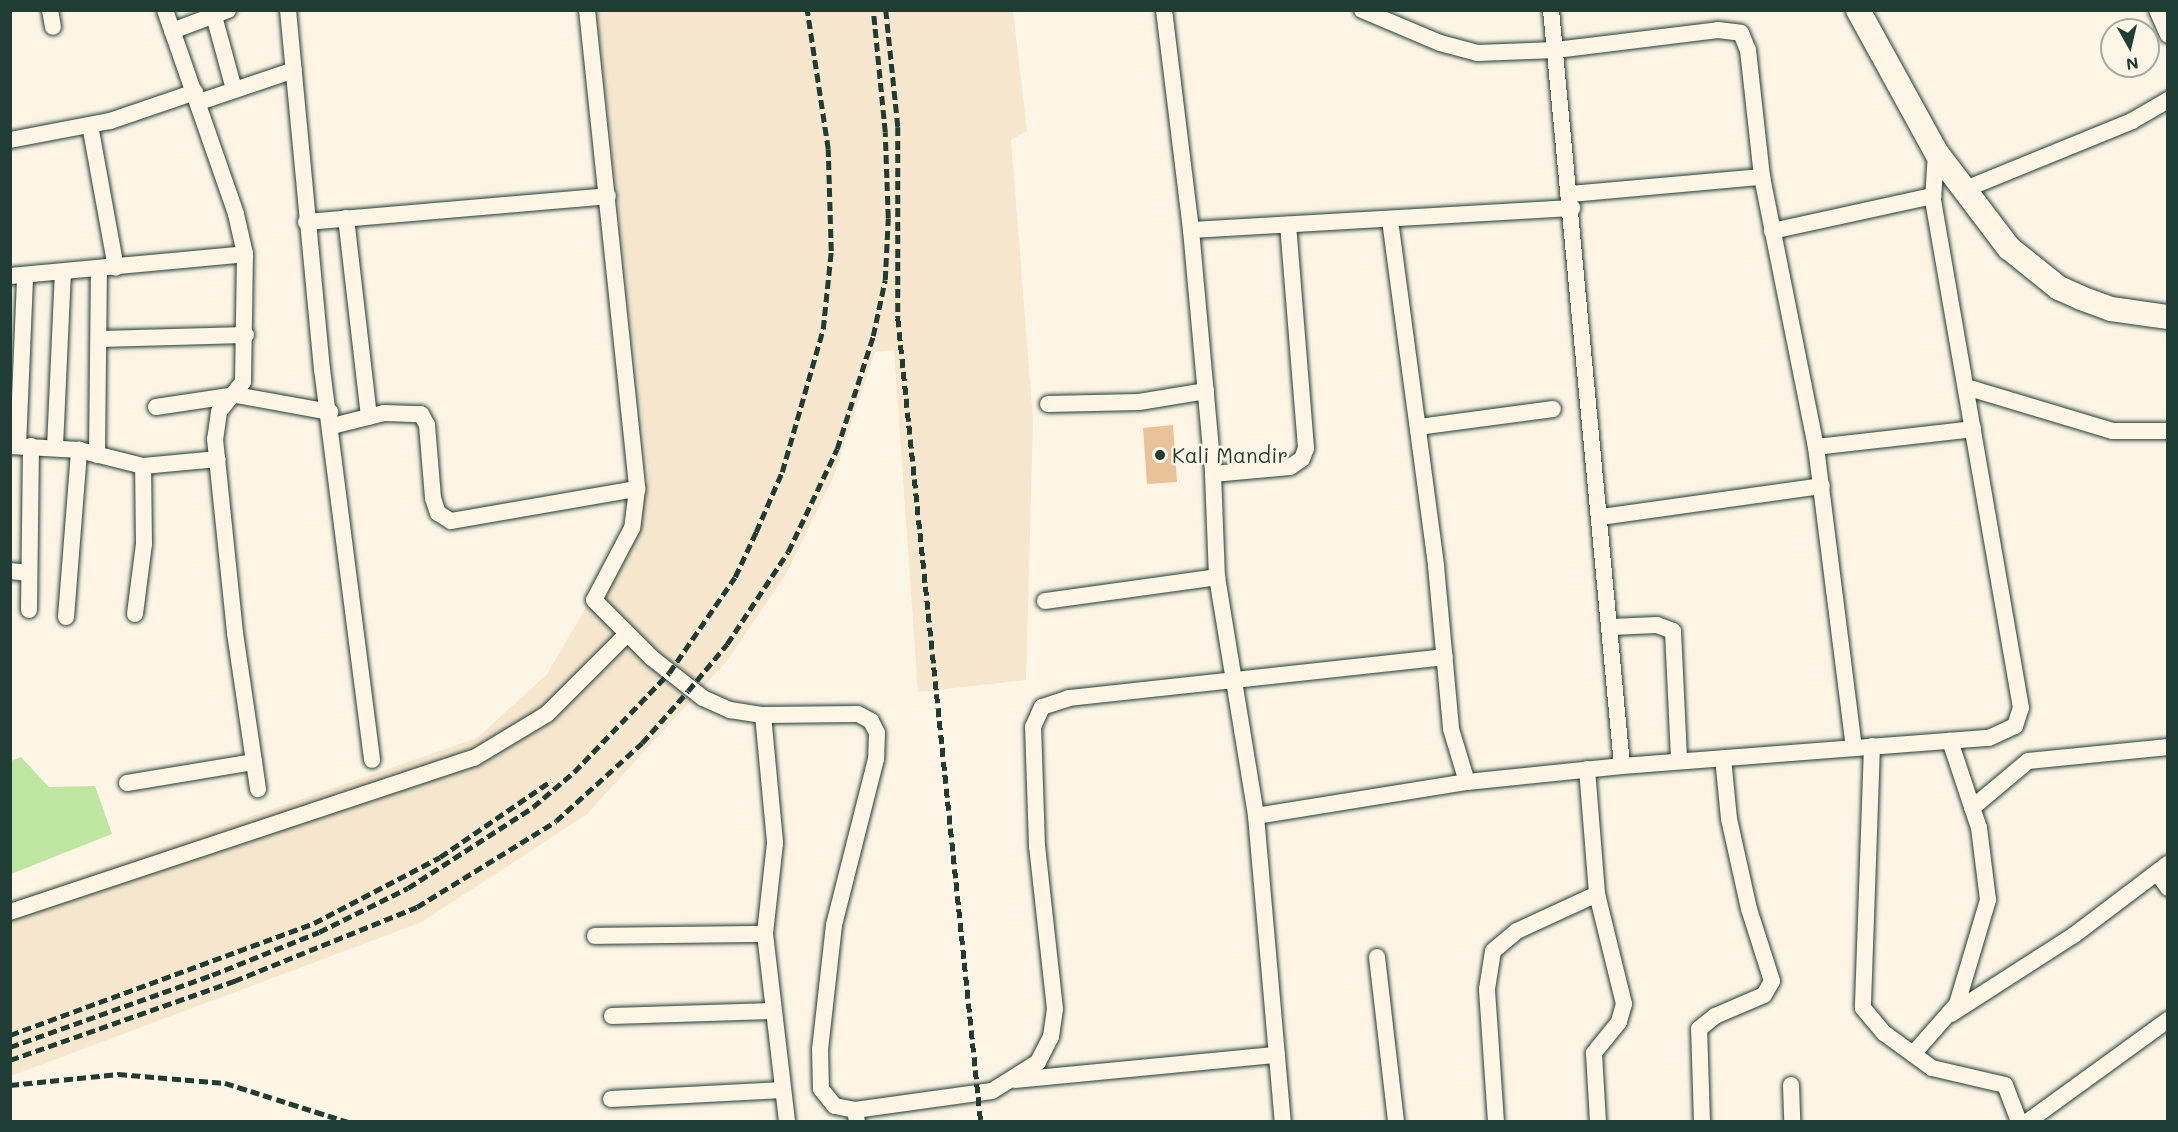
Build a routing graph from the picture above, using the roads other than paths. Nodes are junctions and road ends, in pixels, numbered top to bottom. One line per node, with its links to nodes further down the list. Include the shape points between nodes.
1 (165, 10): 11 (street)
2 (288, 10): 14 (street)
3 (587, 10): 23 (street)
4 (1164, 10): 30 (street)
5 (1362, 10): 13 (street, via 1440,43 1477,53)
6 (1551, 10): 13 (street)
7 (1858, 10): 20 (highway)
8 (1875, 10): 22 (highway)
9 (2157, 10): 12 (street)
10 (221, 13): 11 (street); 15 (street)
11 (172, 32): 16 (street)
12 (2168, 35)
13 (1556, 50): 21 (street, via 1718,30 1742,33 1748,50); 25 (street)
14 (294, 70): 15 (street); 28 (street)
15 (234, 89): 16 (street)
16 (197, 97): 18 (street); 32 (street)
17 (2168, 100): 22 (street, via 2132,121)
18 (90, 125): 19 (street); 33 (street)
19 (10, 140)
20 (1936, 152): 24 (street); 37 (highway, via 2009,248 2059,288 2111,309)
21 (1762, 177): 25 (street); 31 (street)
22 (1973, 186): 36 (highway, via 2035,253 2067,275 2123,297)
23 (608, 196): 26 (street); 60 (street)
24 (1933, 196): 31 (street); 40 (street)
25 (1571, 201): 27 (street); 61 (street)
26 (346, 218): 28 (street); 46 (street)
27 (1390, 220): 29 (street); 48 (street)
28 (306, 222): 47 (street)
29 (1288, 225): 30 (street); 58 (street, via 1306,448 1302,459 1290,467)
30 (1191, 230): 41 (street)
31 (1772, 231): 53 (street)
32 (245, 254): 33 (street); 38 (street)
33 (108, 268): 34 (street); 39 (street)
34 (63, 273): 35 (street); 52 (street)
35 (18, 276): 51 (street)
36 (2168, 302)
37 (2168, 317)
38 (246, 335): 39 (street); 42 (street, via 243,382)
39 (100, 339): 55 (street)
40 (1966, 387): 49 (street); 50 (street, via 2113,431)
41 (1206, 391): 43 (street, via 1139,402); 58 (street)
42 (236, 395): 44 (street); 47 (street); 56 (street, via 219,412)
43 (1048, 404)
44 (156, 406)
45 (1553, 409): 48 (street)
46 (369, 417): 47 (street); 60 (street, via 407,411 421,414 427,425 433,498 438,513 451,521)
47 (331, 419): 80 (street)
48 (1418, 427): 71 (street)
49 (1973, 429): 53 (street); 77 (street, via 2021,708 2015,726)
50 (2168, 431)
51 (20, 446): 52 (street); 63 (street)
52 (55, 447): 54 (street)
53 (1816, 447): 59 (street)
54 (79, 450): 55 (street); 68 (street)
55 (97, 456): 57 (street)
56 (218, 459): 57 (street); 81 (street, via 235,633)
57 (143, 466): 67 (street, via 144,544)
58 (1213, 474): 64 (street)
59 (1822, 486): 61 (street); 75 (street)
60 (637, 489): 70 (street, via 632,528 594,600)
61 (1601, 517): 69 (street)
62 (10, 571): 63 (street)
63 (29, 573): 66 (street)
64 (1217, 577): 65 (street); 72 (street)
65 (1045, 602)
66 (29, 610)
67 (135, 614)
68 (66, 617)
69 (1611, 627): 79 (street, via 1657,625 1673,631); 82 (street)
70 (627, 634): 73 (street, via 688,691 730,710); 91 (street, via 547,714 474,758)
71 (1445, 657): 72 (street); 84 (street, via 1451,729)
72 (1233, 681): 88 (street); 101 (street, via 1069,698 1051,702 1036,714 1037,846 1055,1009 1051,1037 1038,1062)
73 (763, 715): 92 (street, via 775,843); 105 (street, via 841,711 871,721 877,733 876,759 834,925 820,1049 821,1089 835,1106)
74 (2168, 747): 87 (street, via 2028,761)
75 (1854, 748): 76 (street); 78 (street)
76 (1871, 750): 77 (street); 99 (street, via 1863,1008 1884,1033)
77 (1955, 753): 87 (street)
78 (1723, 758): 79 (street); 111 (street, via 1729,819 1749,909 1772,981 1764,995 1715,1016 1699,1029)
79 (1679, 759): 82 (street)
80 (372, 760)
81 (254, 762): 85 (street); 86 (street)
82 (1622, 766): 83 (street)
83 (1587, 769): 84 (street); 90 (street)
84 (1467, 782): 88 (street)
85 (126, 783)
86 (258, 789)
87 (1972, 807): 96 (street, via 1983,849 1988,900 1965,983)
88 (1256, 816): 100 (street)
89 (2164, 875): 96 (street)
90 (1598, 894): 109 (street, via 1516,931 1493,951 1487,989); 110 (street, via 1624,1004 1618,1022 1594,1053)
91 (10, 912)
92 (765, 934): 93 (street); 95 (street)
93 (595, 936)
94 (1377, 957): 108 (street)
95 (772, 1011): 97 (street); 103 (street)
96 (1950, 1015): 99 (street)
97 (612, 1016)
98 (2168, 1020): 114 (street)
99 (1913, 1054): 113 (street, via 1944,1073 2005,1085)
100 (1277, 1055): 101 (street); 107 (street)
101 (1013, 1080): 105 (street, via 979,1094)
102 (1791, 1085): 112 (street)
103 (783, 1090): 104 (street); 106 (street)
104 (611, 1099)
105 (856, 1116)
106 (787, 1122)
107 (1282, 1122)
108 (1396, 1122)
109 (1496, 1122)
110 (1598, 1122)
111 (1702, 1122)
112 (1792, 1122)
113 (2019, 1122)
114 (2027, 1122)

